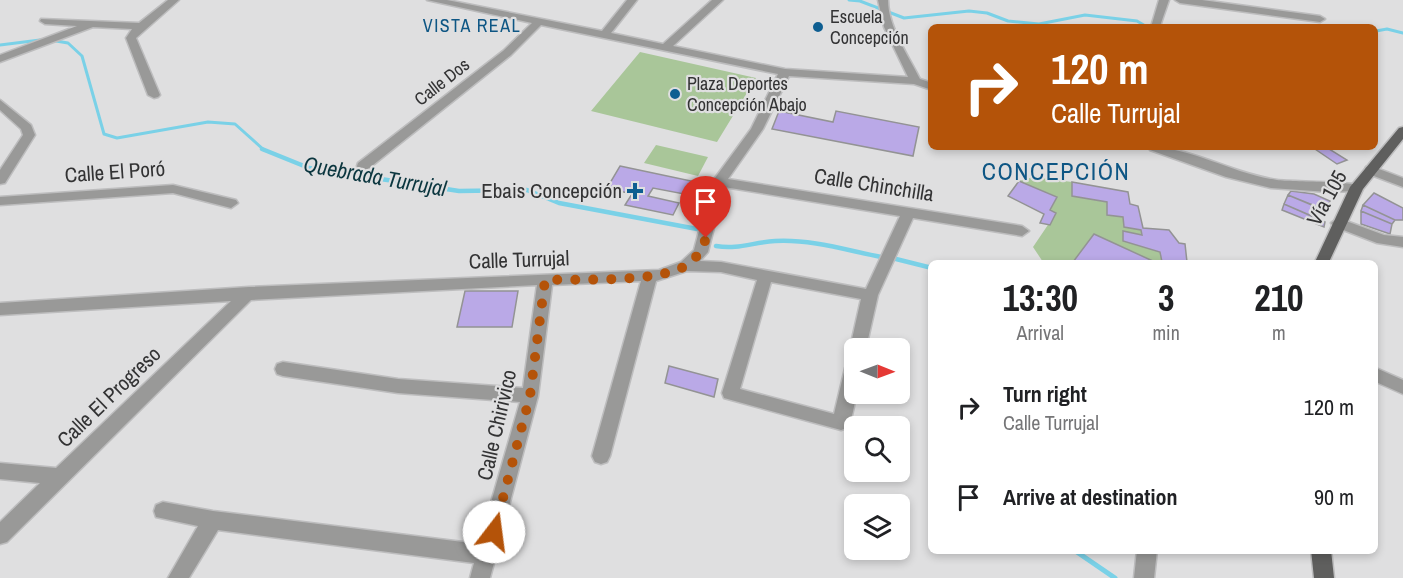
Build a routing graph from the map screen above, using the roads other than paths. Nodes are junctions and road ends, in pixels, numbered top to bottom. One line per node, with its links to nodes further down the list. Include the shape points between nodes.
1 (174, 0): 13 (street)
2 (432, 0): 10 (street)
3 (632, 0): 14 (street)
4 (718, 0): 15 (street)
5 (1164, 0): 12 (street)
6 (1180, 0): 8 (street)
7 (880, 1): 18 (street, via 883,18)
8 (1320, 19)
9 (45, 21): 11 (street)
10 (540, 21): 14 (street); 24 (street, Calle Dos, via 507,53)
11 (93, 23): 13 (street); 16 (street)
12 (1156, 24)
13 (143, 26): 20 (street, via 132,38)
14 (605, 34): 15 (street)
15 (666, 47): 17 (street)
16 (0, 59)
17 (785, 72): 18 (street); 27 (street, via 757,129)
18 (915, 81): 19 (street)
19 (928, 86)
20 (154, 94)
21 (0, 104): 26 (street, via 27,128 29,135)
22 (1403, 131): 25 (main road, Vía 105)
23 (1162, 150): 29 (street, via 1268,183 1305,188)
24 (363, 166)
25 (1371, 170): 28 (street); 29 (main road, Vía 105)
26 (0, 180)
27 (719, 182): 32 (street, Calle Chinchilla); 37 (street, via 701,252)
28 (1403, 183)
29 (1357, 187): 33 (main road, Vía 105)
30 (0, 201): 31 (street, Calle El Poró, via 173,189)
31 (231, 203)
32 (909, 212): 34 (street, Calle Chinchilla); 42 (street)
33 (1338, 223): 35 (street, via 1382,240); 36 (main road, Vía 105)
34 (1022, 231)
35 (1403, 242)
36 (1323, 260)
37 (686, 266): 38 (street, Calle Turrujal); 39 (street, Calle Turrujal, via 721,267)
38 (650, 276): 40 (street, Calle Turrujal); 50 (street)
39 (766, 276): 42 (street, Calle Turrujal); 49 (street, via 730,393 841,423)
40 (545, 280): 41 (street, Calle Turrujal); 48 (street, Calle Chirivico)
41 (249, 293): 43 (street, Calle Turrujal); 52 (street, Calle El Progreso)
42 (870, 296): 44 (street)
43 (0, 309)
44 (860, 338)
45 (283, 369): 48 (street, via 398,386)
46 (1378, 376): 47 (street)
47 (1403, 387)
48 (530, 396): 58 (street, Calle Chirivico)
49 (845, 404)
50 (601, 456)
51 (0, 471): 52 (street)
52 (58, 477): 55 (street, Calle El Progreso)
53 (163, 511): 54 (street)
54 (213, 520): 58 (street); 59 (street)
55 (0, 535)
56 (1147, 554): 61 (street)
57 (1321, 554): 62 (main road)
58 (488, 555): 60 (street, Calle Chirivico)
59 (178, 578)
60 (480, 578)
61 (1144, 578)
62 (1324, 578)

